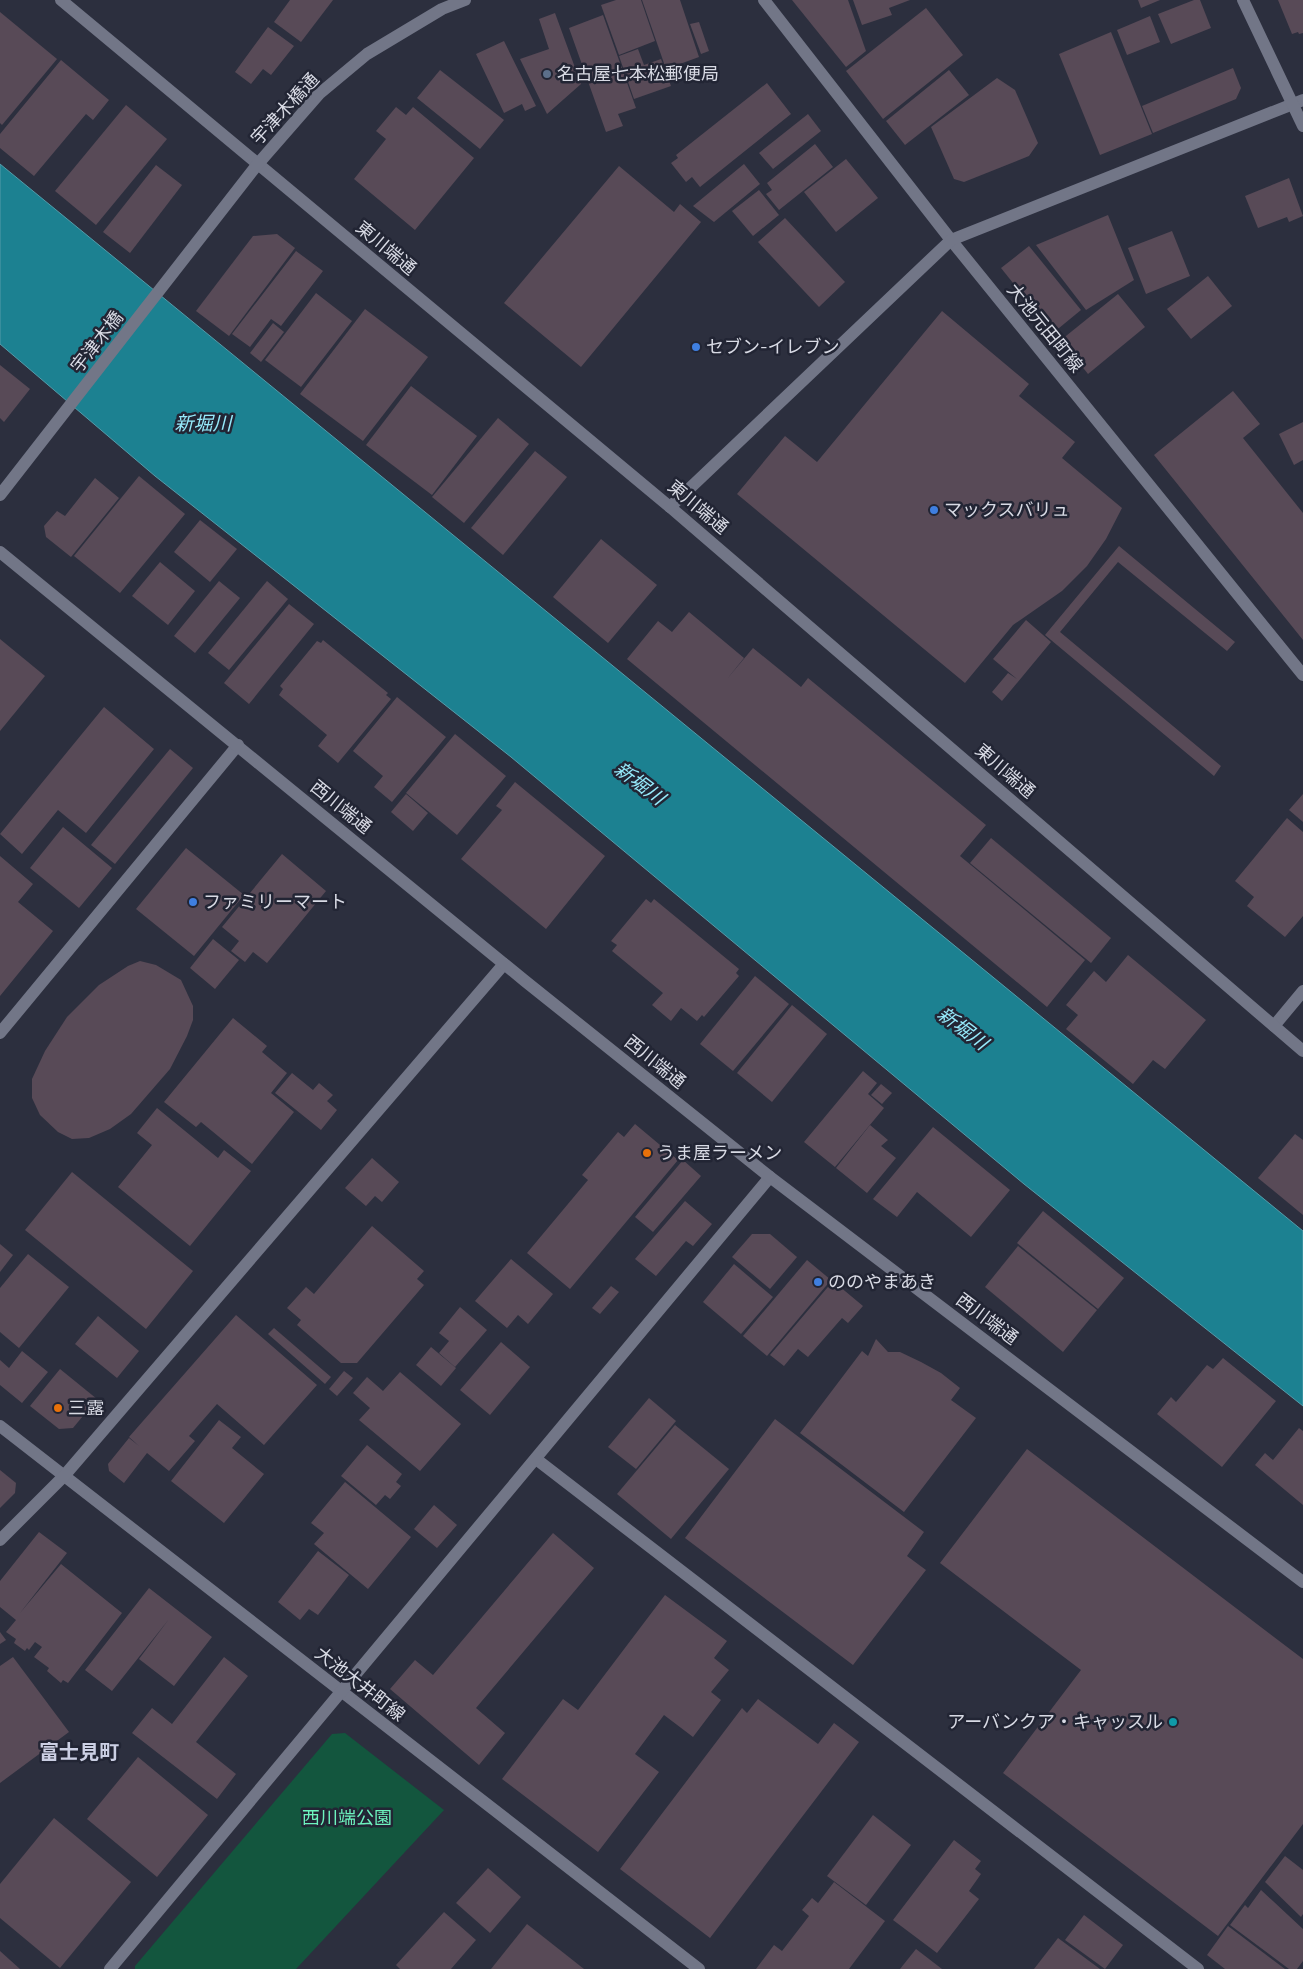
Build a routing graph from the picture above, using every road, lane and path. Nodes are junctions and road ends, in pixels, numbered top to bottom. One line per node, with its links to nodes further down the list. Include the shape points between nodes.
1 (61, 0): 7 (street, 東川端通)
2 (465, 0): 7 (street, 宇津木橋通, via 442,9 367,54 319,94)
3 (764, 0): 8 (street, 大池元田町線)
4 (1243, 0): 5 (street)
5 (1298, 102): 6 (street); 8 (street)
6 (1303, 126)
7 (257, 165): 9 (street, 宇津木橋通); 11 (street, 東川端通)
8 (951, 240): 11 (street); 13 (street, 大池元田町線)
9 (184, 259): 10 (street, 宇津木橋)
10 (0, 495)
11 (670, 506): 17 (street, 東川端通)
12 (0, 552): 14 (street, 西川端通)
13 (1303, 675)
14 (238, 745): 15 (street, 西川端通); 18 (street)
15 (504, 964): 20 (street, 西川端通); 23 (street)
16 (1303, 991): 17 (street)
17 (1274, 1026): 19 (street, 東川端通)
18 (0, 1033)
19 (1303, 1051)
20 (770, 1177): 22 (street); 25 (street, 西川端通)
21 (0, 1426): 23 (street, 大池大井町線)
22 (536, 1458): 26 (street); 29 (street)
23 (64, 1476): 24 (street); 26 (street, 大池大井町線)
24 (0, 1540)
25 (1303, 1582)
26 (342, 1691): 27 (street); 28 (street, 大池大井町線)
27 (112, 1968)
28 (699, 1969)
29 (1198, 1969)

